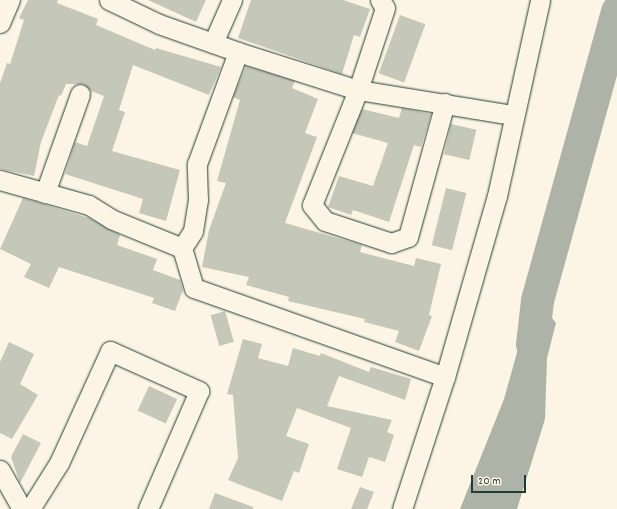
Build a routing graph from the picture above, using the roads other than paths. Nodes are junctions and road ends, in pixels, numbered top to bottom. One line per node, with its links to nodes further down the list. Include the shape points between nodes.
1 (10, 0): 6 (street)
2 (109, 0): 7 (street, via 159,24)
3 (232, 0): 7 (street)
4 (380, 0): 9 (street, via 385,8)
5 (540, 0): 12 (street)
6 (0, 23)
7 (213, 43): 8 (street)
8 (238, 52): 9 (street); 15 (street, via 197,164 198,200 193,231)
9 (358, 90): 11 (street); 11 (street, via 312,205 325,221 391,243 408,237)
10 (80, 94): 14 (street)
11 (445, 103): 12 (street)
12 (513, 115): 16 (street, via 497,196)
13 (0, 180): 14 (street)
14 (45, 193): 15 (street, via 89,205 111,219)
15 (182, 248): 16 (street, via 194,288)
16 (445, 377): 21 (street)
17 (0, 470): 18 (street)
18 (22, 509)
19 (30, 509): 20 (street, via 59,463 110,351 199,391)
20 (148, 509)
21 (402, 509)

